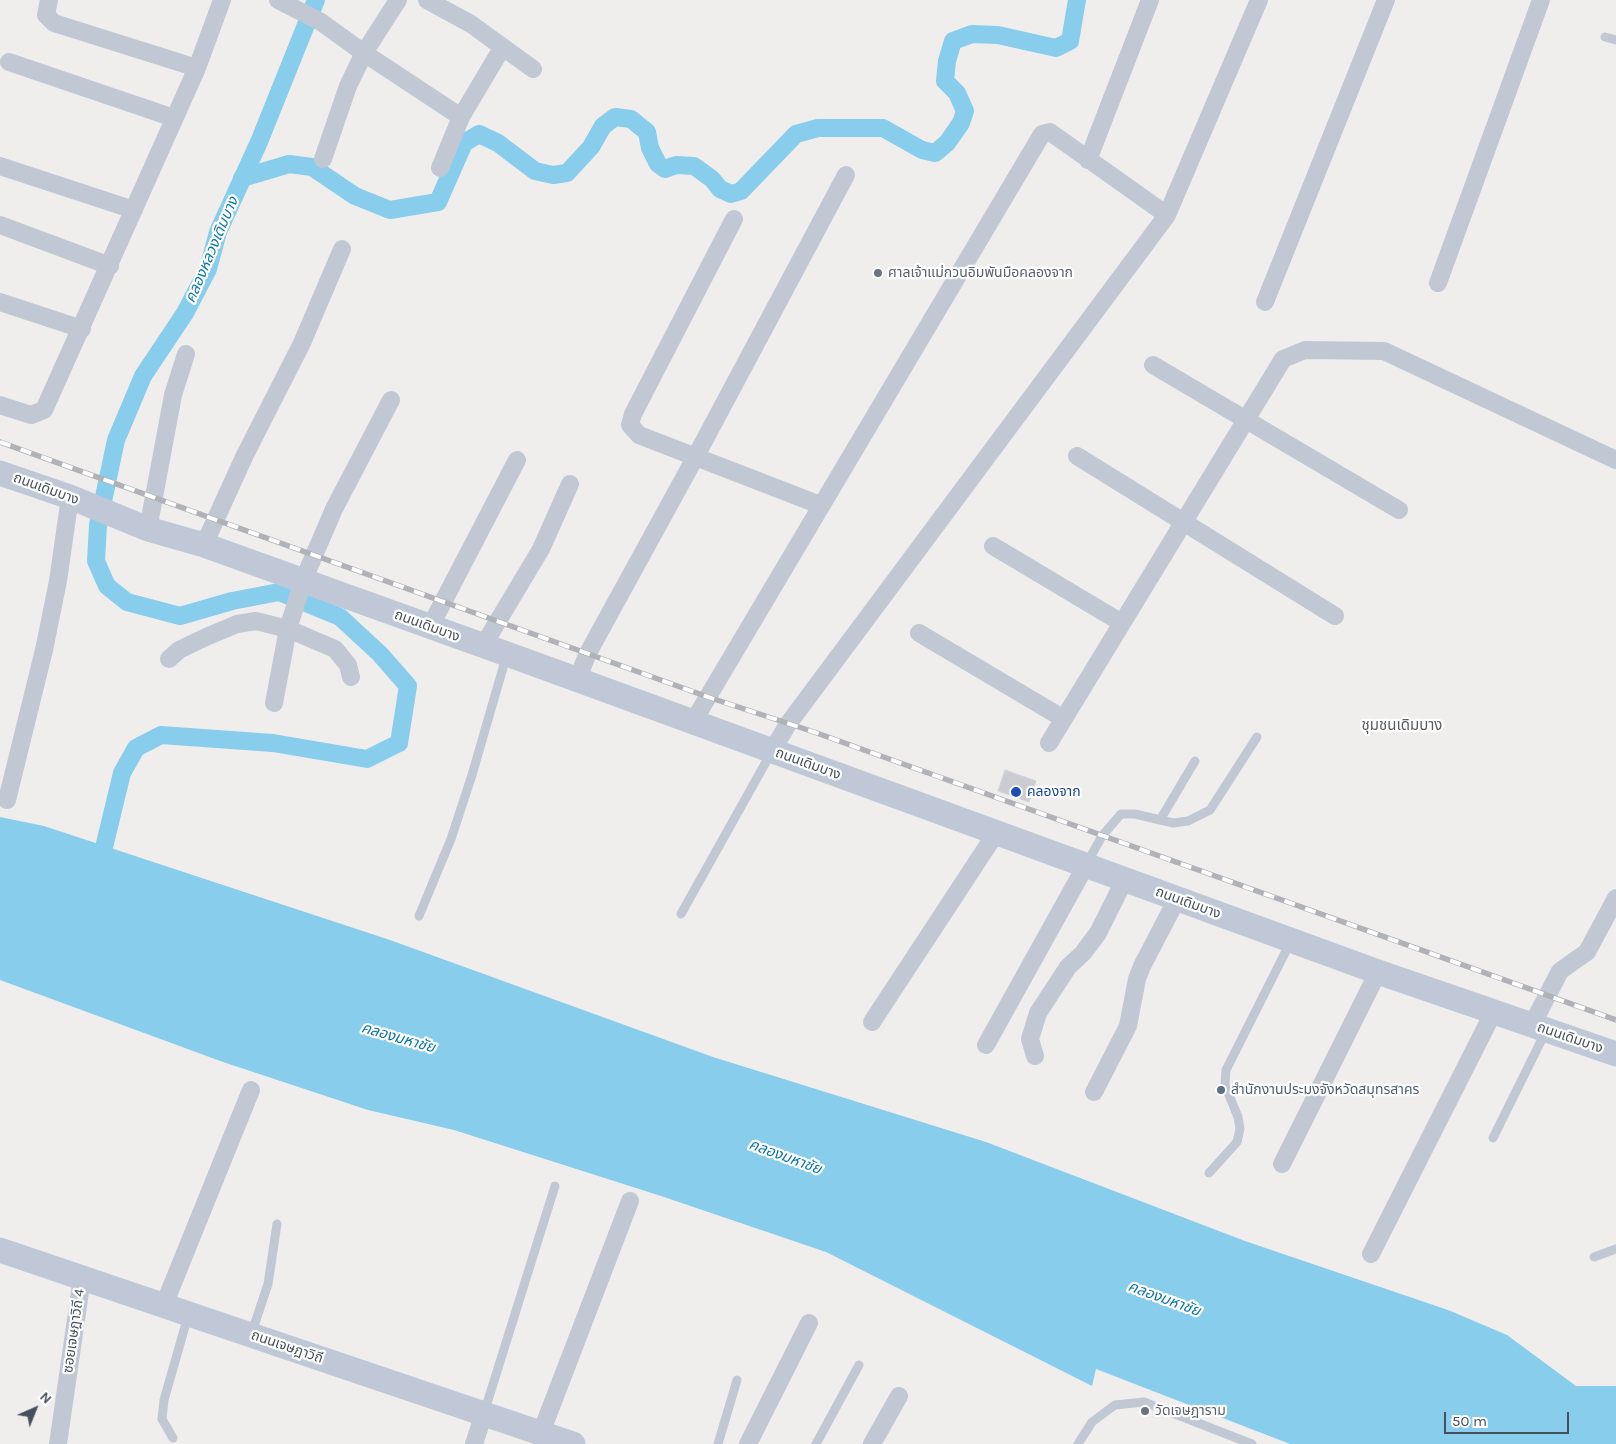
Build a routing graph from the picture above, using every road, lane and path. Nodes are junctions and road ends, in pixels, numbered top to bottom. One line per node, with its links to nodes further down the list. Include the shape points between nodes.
1 (49, 0): 15 (street, via 46,15 54,23)
2 (222, 0): 15 (street)
3 (278, 0): 13 (street, via 321,22)
4 (398, 0): 13 (street)
5 (427, 0): 12 (street, via 471,24)
6 (1150, 0): 20 (street)
7 (1259, 0): 25 (street)
8 (1386, 0): 32 (street)
9 (1541, 0): 30 (street)
10 (1605, 37): 11 (lane)
11 (1616, 40)
12 (502, 48): 16 (street); 17 (street)
13 (364, 53): 17 (street); 19 (street, via 348,86)
14 (9, 62): 18 (street)
15 (197, 68): 18 (street)
16 (533, 69)
17 (461, 117): 22 (street)
18 (174, 118): 24 (street)
19 (323, 159)
20 (1088, 160): 25 (street); 46 (street, via 1050,132 1042,134)
21 (0, 166): 24 (street)
22 (440, 168)
23 (846, 175): 39 (street)
24 (134, 210): 29 (street)
25 (1167, 215): 68 (street, via 788,724)
26 (734, 219): 39 (street, via 630,425 639,435)
27 (0, 225): 29 (street)
28 (342, 249): 50 (street, via 302,344 244,457)
29 (110, 266): 33 (street)
30 (1438, 283)
31 (0, 302): 33 (street)
32 (1265, 302)
33 (82, 329): 37 (street, via 41,413 31,415)
34 (186, 354): 49 (street, via 173,395)
35 (1153, 365): 38 (street)
36 (391, 400): 52 (street, via 334,509)
37 (0, 404)
38 (1246, 420): 42 (street, via 1283,359 1305,350 1384,351); 47 (street); 48 (street)
39 (696, 456): 46 (street); 62 (street, via 588,653)
40 (1077, 456): 48 (street)
41 (516, 460): 55 (street)
42 (1616, 460)
43 (0, 473): 45 (street, ถนนเดิมบาง)
44 (570, 484): 58 (street, via 541,549)
45 (71, 498): 49 (street, ถนนเดิมบาง); 70 (street, via 44,650)
46 (820, 505): 65 (street)
47 (1399, 510)
48 (1183, 522): 53 (street); 54 (street)
49 (148, 528): 50 (street, ถนนเดิมบาง)
50 (204, 545): 52 (street, ถนนเดิมบาง)
51 (993, 546): 54 (street)
52 (303, 582): 55 (street, ถนนเดิมบาง); 56 (street)
53 (1335, 616)
54 (1122, 623): 64 (street)
55 (430, 627): 58 (street, ถนนเดิมบาง)
56 (288, 629): 60 (street, via 256,621 237,624 186,647); 61 (street, via 335,649 348,666); 63 (street)
57 (919, 633): 64 (street)
58 (483, 646): 59 (street, ถนนเดิมบาง)
59 (507, 654): 62 (street, ถนนเดิมบาง); 78 (lane, via 451,839)
60 (169, 659)
61 (351, 677)
62 (578, 680): 65 (street, ถนนเดิมบาง)
63 (274, 703)
64 (1064, 718): 67 (street)
65 (692, 722): 68 (street, ถนนเดิมบาง)
66 (1258, 737): 71 (lane, via 1210,810 1188,821 1173,823)
67 (1049, 743)
68 (772, 751): 72 (street, ถนนเดิมบาง); 77 (lane)
69 (1195, 761): 71 (lane)
70 (7, 800)
71 (1160, 820): 73 (lane, via 1121,814 1102,836)
72 (996, 833): 73 (street, ถนนเดิมบาง); 82 (street)
73 (1086, 865): 74 (street, ถนนเดิมบาง); 84 (street)
74 (1124, 879): 76 (street, ถนนเดิมบาง); 86 (street, via 1098,933 1068,967 1038,1013 1030,1039)
75 (1616, 898): 83 (street, via 1587,952 1560,971)
76 (1178, 899): 79 (street, ถนนเดิมบาง); 88 (street, via 1142,966 1128,1026)
77 (681, 914)
78 (419, 916)
79 (1291, 941): 80 (street, ถนนเดิมบาง); 91 (lane, via 1226,1070 1225,1085 1240,1129 1237,1142)
80 (1378, 972): 81 (street, ถนนเดิมบาง); 90 (street)
81 (1493, 1013): 83 (street, ถนนเดิมบาง); 97 (street)
82 (872, 1022)
83 (1539, 1028): 85 (street, ถนนเดิมบาง); 89 (lane)
84 (986, 1045)
85 (1616, 1054)
86 (1035, 1056)
87 (251, 1090): 100 (street)
88 (1094, 1092)
89 (1493, 1138)
90 (1282, 1164)
91 (1209, 1173)
92 (555, 1186): 107 (lane)
93 (630, 1201): 109 (street)
94 (276, 1224): 103 (lane, via 268,1284)
95 (1616, 1248): 98 (lane)
96 (0, 1250): 99 (street, ถนนเจษฎาวิถี)
97 (1371, 1254)
98 (1594, 1256)
99 (82, 1278): 100 (street, ถนนเจษฎาวิถี); 110 (street, ซอยเจษฎาวิถี 4)
100 (164, 1305): 101 (street, ถนนเจษฎาวิถี)
101 (188, 1314): 103 (street, ถนนเจษฎาวิถี); 108 (lane, via 164,1400 162,1419)
102 (810, 1323): 114 (street)
103 (251, 1335): 107 (street, ถนนเจษฎาวิถี)
104 (859, 1366): 115 (lane)
105 (737, 1380): 113 (lane)
106 (899, 1396): 116 (street)
107 (484, 1413): 109 (street, ถนนเจษฎาวิถี); 111 (street)
108 (173, 1438)
109 (539, 1439): 112 (street, ถนนเจษฎาวิถี)
110 (58, 1444)
111 (474, 1444)
112 (573, 1444)
113 (718, 1444)
114 (748, 1444)
115 (816, 1444)
116 (872, 1444)
117 (1078, 1444): 118 (lane, via 1092,1422 1115,1405 1144,1402)
118 (1252, 1444)

